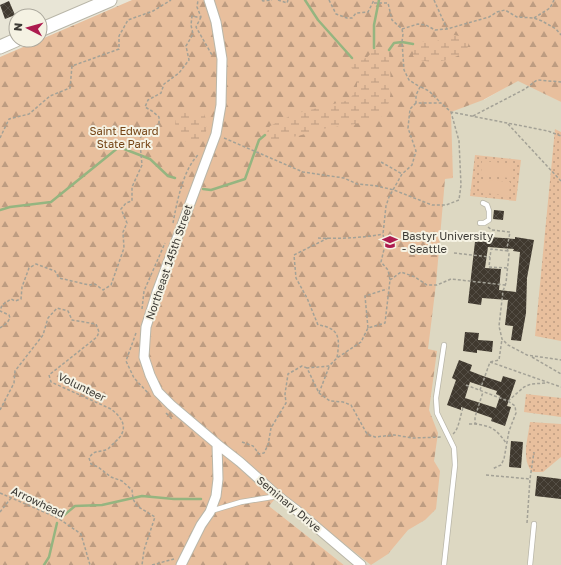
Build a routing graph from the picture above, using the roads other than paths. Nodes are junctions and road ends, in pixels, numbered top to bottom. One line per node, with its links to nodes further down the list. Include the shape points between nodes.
1 (110, 0): 3 (main road)
2 (209, 0): 7 (street, Northeast 145th Street, via 216,22 222,59 221,105 216,134 157,292 146,327 144,357 158,392)
3 (48, 27)
4 (483, 203): 5 (lane, via 487,204 489,220)
5 (482, 223)
6 (444, 345): 13 (lane, via 436,398 437,413 454,448 455,464)
7 (217, 444): 8 (street, Seminary Drive); 9 (street, via 218,479 216,496)
8 (278, 496): 9 (lane, via 241,502); 12 (street, Seminary Drive)
9 (210, 512): 11 (street)
10 (534, 524): 14 (lane)
11 (181, 565)
12 (361, 565)
13 (444, 565)
14 (530, 565)

